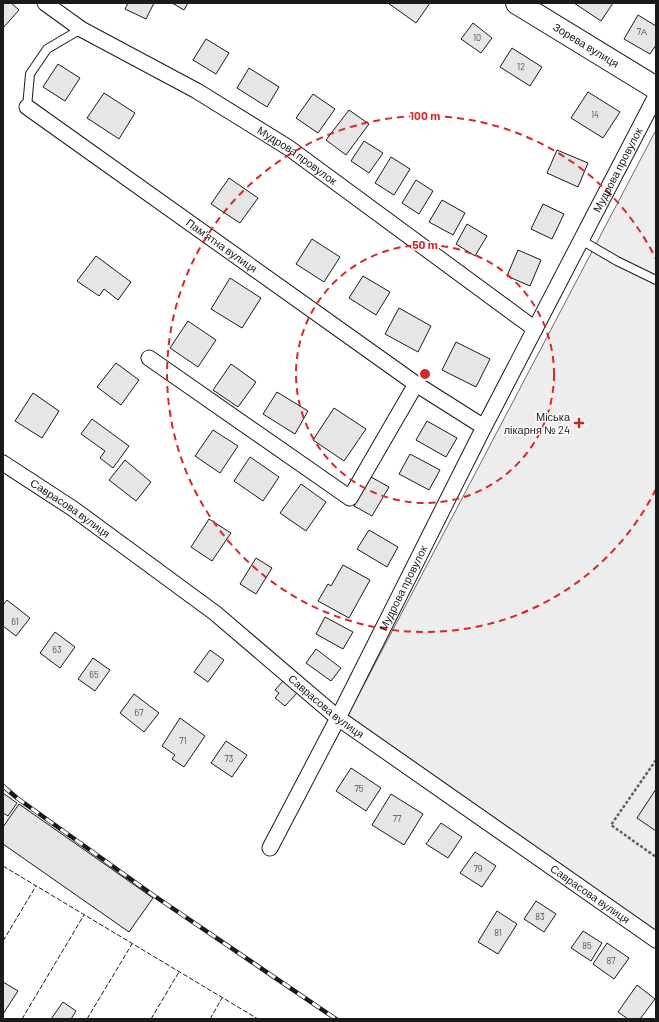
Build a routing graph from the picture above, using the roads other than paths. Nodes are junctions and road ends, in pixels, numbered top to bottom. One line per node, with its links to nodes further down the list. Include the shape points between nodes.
1 (45, 3): 3 (street, Мудрова провулок)
2 (517, 3): 4 (street, Зорева вулиця)
3 (81, 29): 6 (lane, via 47,49 30,74); 9 (street, Мудрова провулок, via 197,91 289,148)
4 (656, 88)
5 (656, 96): 7 (street, Мудрова провулок)
6 (27, 107): 11 (street, Пам’ятна вулиця)
7 (581, 240): 8 (lane, via 617,262); 9 (street, Мудрова провулок)
8 (656, 280)
9 (535, 329): 12 (street, Мудрова провулок)
10 (149, 358): 11 (street, via 350,498)
11 (416, 384): 12 (street, Пам’ятна вулиця)
12 (484, 427): 14 (street, Мудрова провулок)
13 (3, 463): 14 (street, Саврасова вулиця, via 72,508 216,613)
14 (338, 718): 15 (street, Мудрова провулок); 16 (street, Саврасова вулиця)
15 (270, 848)
16 (656, 940)

